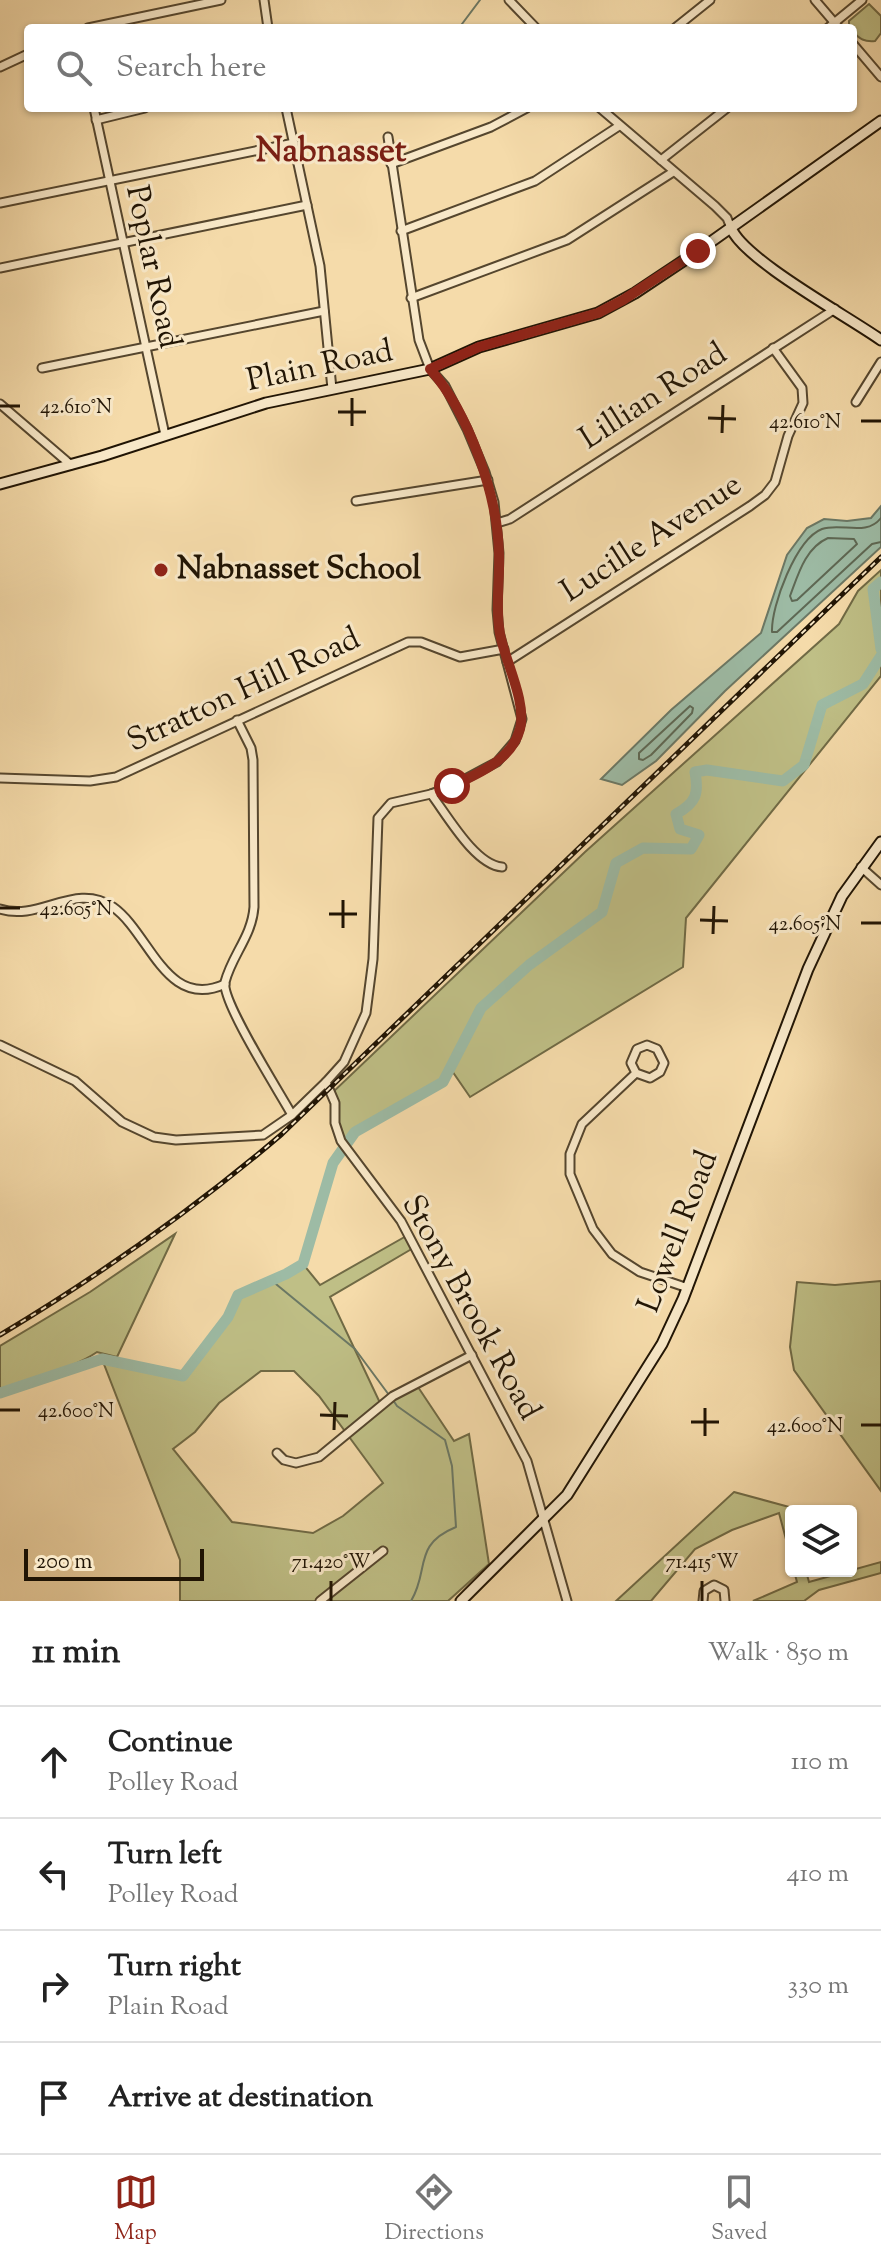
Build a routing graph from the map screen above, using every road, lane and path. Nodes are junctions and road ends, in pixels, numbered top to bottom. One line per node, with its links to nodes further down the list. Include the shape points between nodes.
1 (221, 0): 7 (street)
2 (264, 0): 8 (street)
3 (509, 0): 9 (street)
4 (710, 0): 10 (street)
5 (815, 0): 11 (street)
6 (862, 0): 12 (street)
7 (107, 24)
8 (267, 24)
9 (532, 24)
10 (680, 24)
11 (833, 24)
12 (836, 24)
13 (857, 49): 16 (street)
14 (24, 56): 15 (street)
15 (0, 67)
16 (881, 77)
17 (95, 112): 23 (street, Poplar Road)
18 (129, 112): 23 (street)
19 (287, 112): 27 (street)
20 (519, 112): 29 (street)
21 (604, 112): 25 (street)
22 (722, 112): 28 (street)
23 (96, 120): 31 (street, Poplar Road)
24 (881, 121): 34 (street, Plain Road)
25 (619, 126): 28 (street); 35 (street, via 535,181)
26 (388, 137): 29 (street)
27 (294, 143): 31 (street); 33 (street)
28 (661, 160): 30 (street)
29 (391, 164): 35 (street)
30 (673, 172): 34 (street, via 715,206); 38 (street, via 567,240)
31 (109, 181): 32 (street); 36 (street, Poplar Road)
32 (0, 203)
33 (307, 205): 36 (street); 40 (street)
34 (731, 228): 39 (street, via 746,247); 46 (street, Plain Road, via 612,306 479,347)
35 (401, 231): 38 (street)
36 (122, 243): 37 (street); 42 (street, Poplar Road)
37 (0, 268)
38 (411, 298): 46 (street)
39 (835, 309): 41 (street); 43 (street, Lillian Road)
40 (324, 311): 42 (street); 47 (street)
41 (881, 340)
42 (144, 347): 45 (street); 50 (street, Poplar Road)
43 (773, 348): 55 (street, Lillian Road); 57 (street, Lucille Avenue, via 802,388 804,399 770,490)
44 (881, 362): 48 (street)
45 (42, 368)
46 (430, 369): 47 (street, Plain Road); 52 (street, via 452,399)
47 (332, 389): 50 (street, Plain Road, via 266,403)
48 (856, 402)
49 (0, 404): 51 (street)
50 (165, 435): 51 (street, Plain Road)
51 (71, 465): 53 (street, Plain Road)
52 (488, 480): 54 (street); 55 (street)
53 (0, 484)
54 (356, 501)
55 (497, 523): 56 (street, via 497,610)
56 (504, 649): 57 (street); 58 (street, Stratton Hill Road, via 460,657 408,642)
57 (507, 662): 60 (street, via 522,719 515,741 497,762)
58 (237, 720): 59 (street, Stratton Hill Road, via 105,780); 66 (street, via 253,760 254,907)
59 (0, 778)
60 (431, 794): 62 (street, via 476,853); 69 (street, via 391,803 378,818 368,1005 344,1062)
61 (881, 842): 63 (street, Lowell Road)
62 (502, 867)
63 (861, 867): 64 (street); 71 (street, Lowell Road, via 808,969)
64 (881, 885)
65 (0, 909): 66 (street, via 23,913 70,898 94,898 121,914 172,978 190,988)
66 (225, 984): 70 (street, via 240,1023)
67 (0, 1045): 70 (street, via 75,1081 122,1122 154,1137 263,1135)
68 (636, 1073): 68 (street, via 631,1058 637,1049 657,1049 664,1063 660,1072 650,1078); 71 (street, via 582,1124 570,1154 570,1174 593,1229 612,1254 640,1272)
69 (326, 1082): 70 (street); 72 (street, Stony Brook Road, via 341,1141 401,1221)
70 (292, 1115)
71 (688, 1288): 74 (street, Lowell Road, via 631,1395 579,1478)
72 (472, 1355): 73 (street, via 393,1396 311,1461 288,1461); 74 (street, Stony Brook Road, via 527,1461)
73 (277, 1453)
74 (545, 1519): 77 (street, Lowell Road); 78 (street, Stony Brook Road)
75 (383, 1551): 76 (street)
76 (320, 1601)
77 (461, 1601)
78 (567, 1601)
79 (703, 1601): 80 (street, via 704,1591 714,1585 724,1590)
80 (725, 1601)

